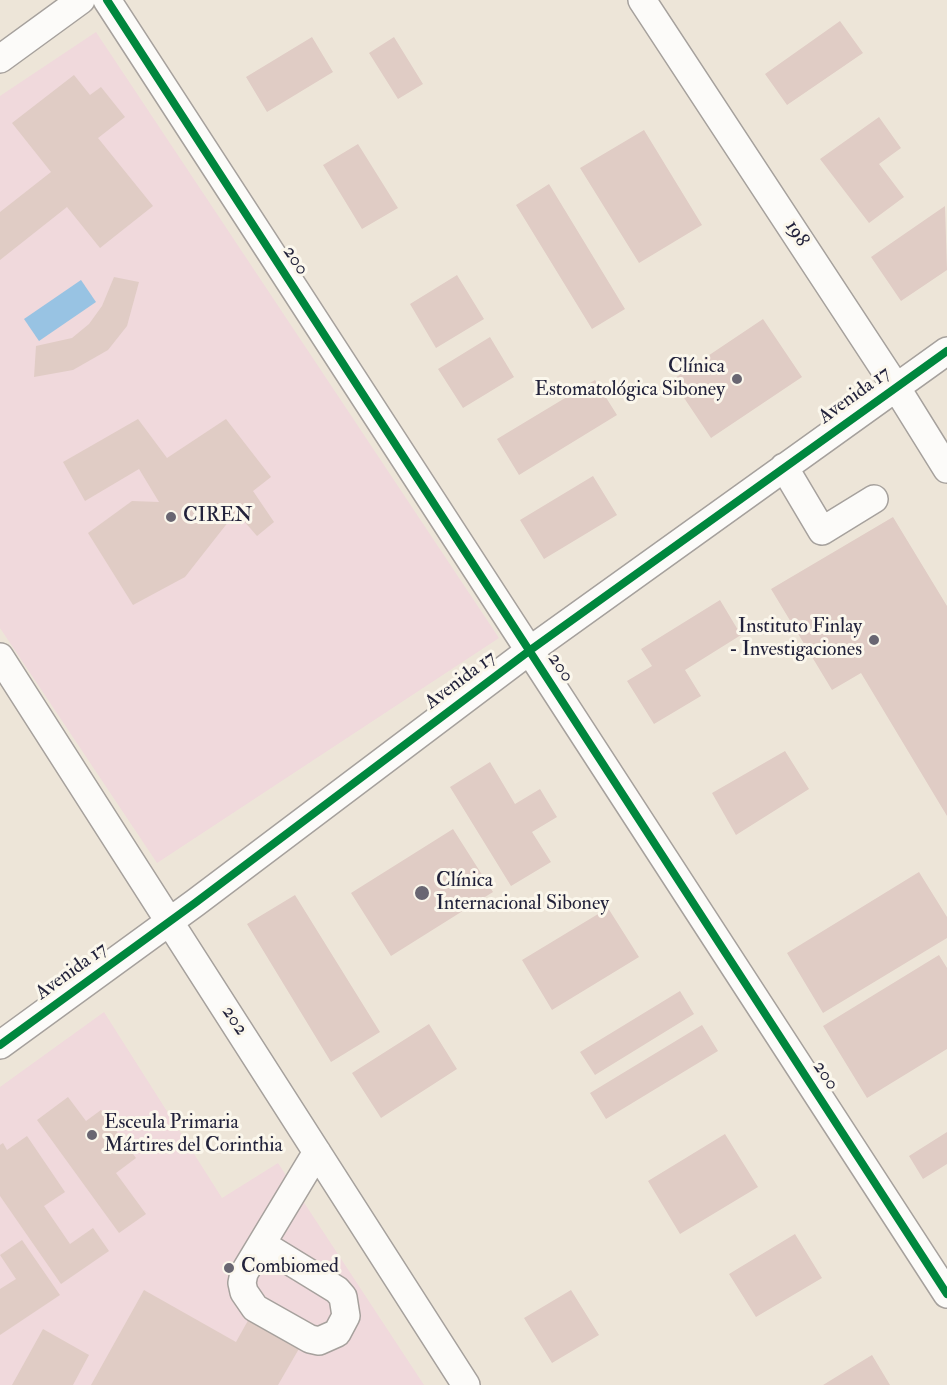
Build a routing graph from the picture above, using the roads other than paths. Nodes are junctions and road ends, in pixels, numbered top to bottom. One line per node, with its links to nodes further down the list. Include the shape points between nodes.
1 (81, 0): 4 (street)
2 (107, 0): 10 (street, 200)
3 (642, 0): 6 (street, 198)
4 (0, 59)
5 (947, 351): 6 (street, Avenida 17)
6 (896, 387): 7 (street, Avenida 17); 8 (street, 198)
7 (784, 467): 9 (street, via 822,531); 10 (street, Avenida 17)
8 (947, 469)
9 (874, 499)
10 (529, 651): 12 (street, Avenida 17); 16 (street, 200)
11 (0, 657): 12 (street, 202)
12 (170, 921): 13 (street, Avenida 17); 14 (street, 202)
13 (0, 1046)
14 (317, 1152): 15 (street); 17 (street, 202)
15 (262, 1244)
16 (947, 1294)
17 (466, 1385)

